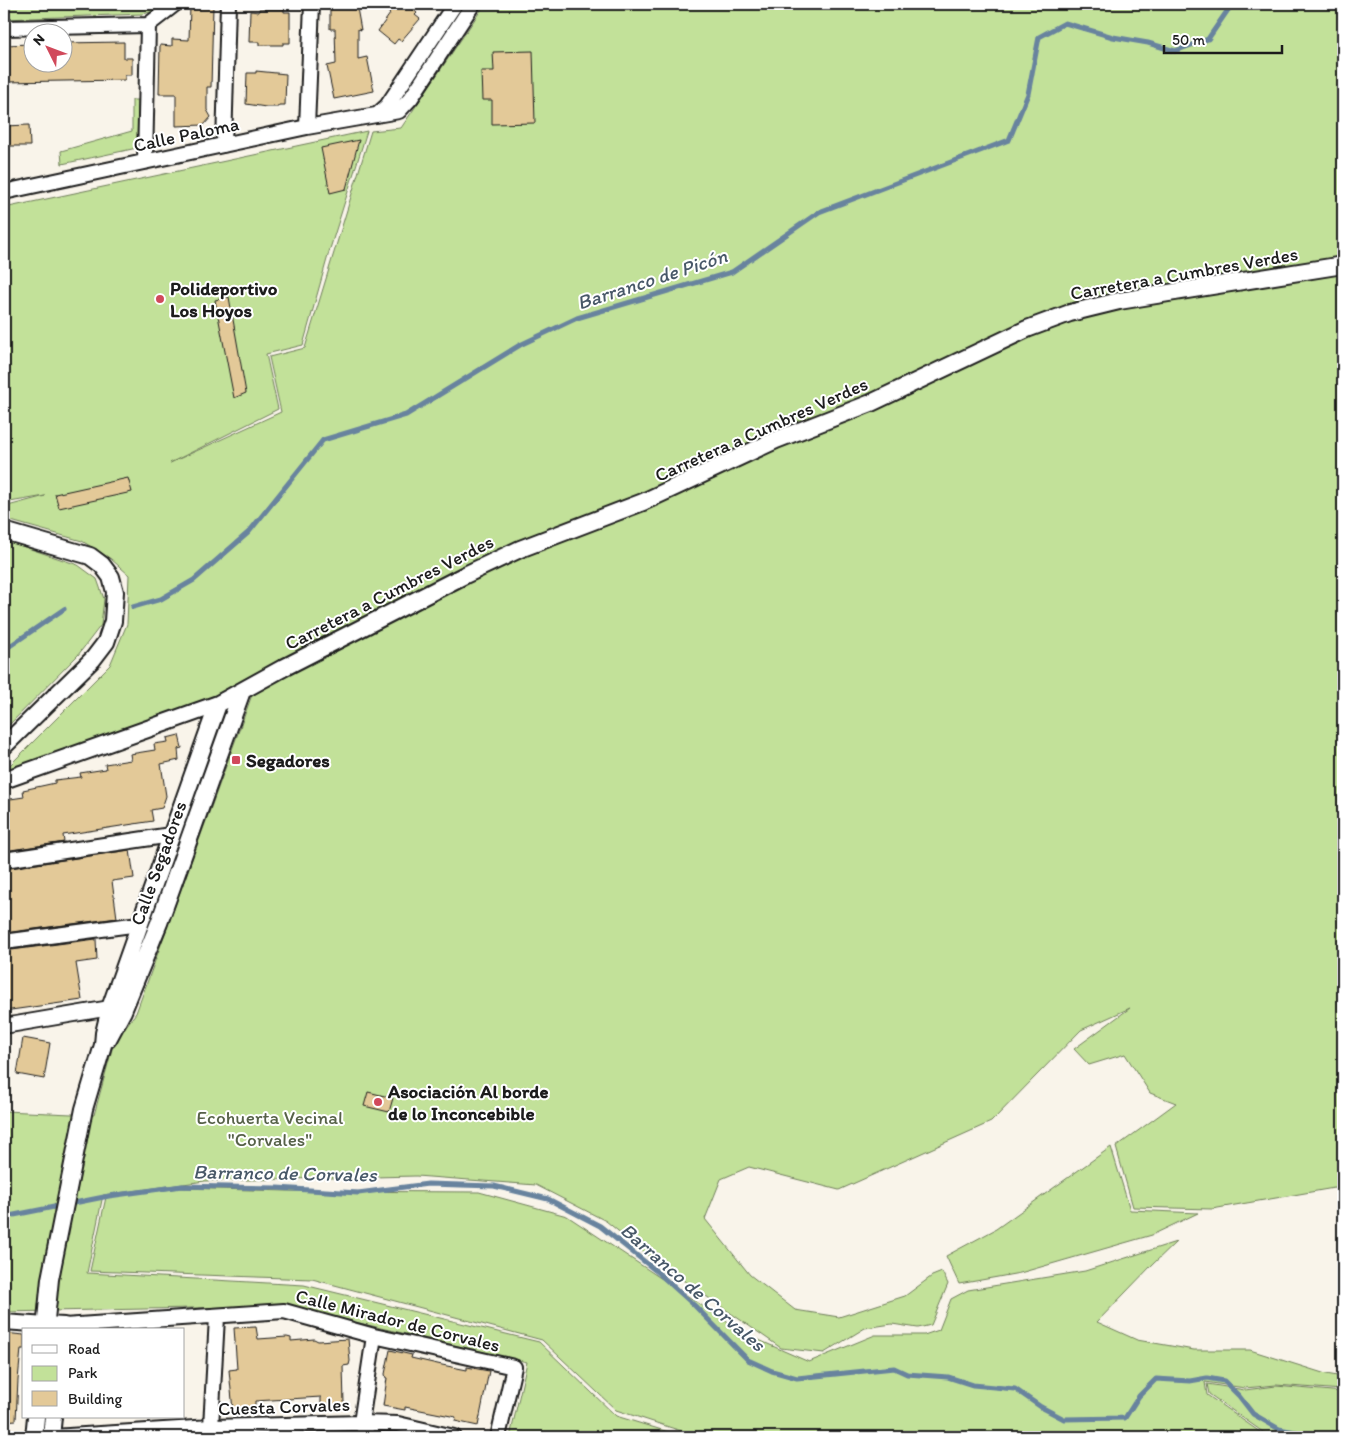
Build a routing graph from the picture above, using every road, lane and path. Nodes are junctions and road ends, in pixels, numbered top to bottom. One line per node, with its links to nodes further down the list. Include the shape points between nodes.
1 (174, 4): 7 (street)
2 (228, 4): 11 (street)
3 (312, 4): 10 (street)
4 (474, 4): 6 (street, Calle Paloma)
5 (449, 6): 6 (street); 9 (street, via 387,106)
6 (465, 17): 9 (street, Calle Paloma, via 412,98 399,111)
7 (148, 25): 8 (street); 12 (street)
8 (4, 28)
9 (376, 115): 10 (street, Calle Paloma)
10 (307, 127): 11 (street, Calle Paloma)
11 (224, 145): 12 (street, Calle Paloma)
12 (145, 162): 13 (street, Calle Paloma)
13 (4, 192)
14 (1343, 265): 16 (street, Carretera a Cumbres Verdes, via 1119,301 1070,313 1027,329 871,403 776,440 643,502 520,549 465,574)
15 (4, 532): 18 (street, via 90,556 111,577 115,592 113,621 106,642 93,660)
16 (242, 691): 17 (street, Carretera a Cumbres Verdes); 24 (street, Calle Segadores, via 159,923)
17 (218, 704): 19 (street, Carretera a Cumbres Verdes); 20 (street, Calle Segadores)
18 (4, 746)
19 (4, 780)
20 (171, 835): 21 (street); 22 (street, Calle Segadores)
21 (4, 860)
22 (138, 924): 23 (street); 24 (street, Calle Segadores)
23 (4, 942)
24 (117, 1009): 25 (street); 28 (street, Calle Segadores, via 84,1109 50,1279)
25 (4, 1026)
26 (217, 1317): 29 (street, Calle Mirador de Corvales); 30 (street, Calle Mirador de Corvales, via 284,1311); 34 (street)
27 (4, 1322): 28 (street)
28 (45, 1327): 29 (street)
29 (64, 1328)
30 (374, 1336): 33 (street); 39 (street, Calle Mirador de Corvales, via 514,1368)
31 (36, 1418): 35 (street)
32 (53, 1418): 36 (street)
33 (361, 1423): 34 (street, Cuesta Corvales); 37 (street); 38 (street, Cuesta Corvales, via 398,1424)
34 (211, 1427): 36 (street, Cuesta Corvales)
35 (34, 1437)
36 (52, 1437)
37 (368, 1437)
38 (454, 1437)
39 (498, 1437)

